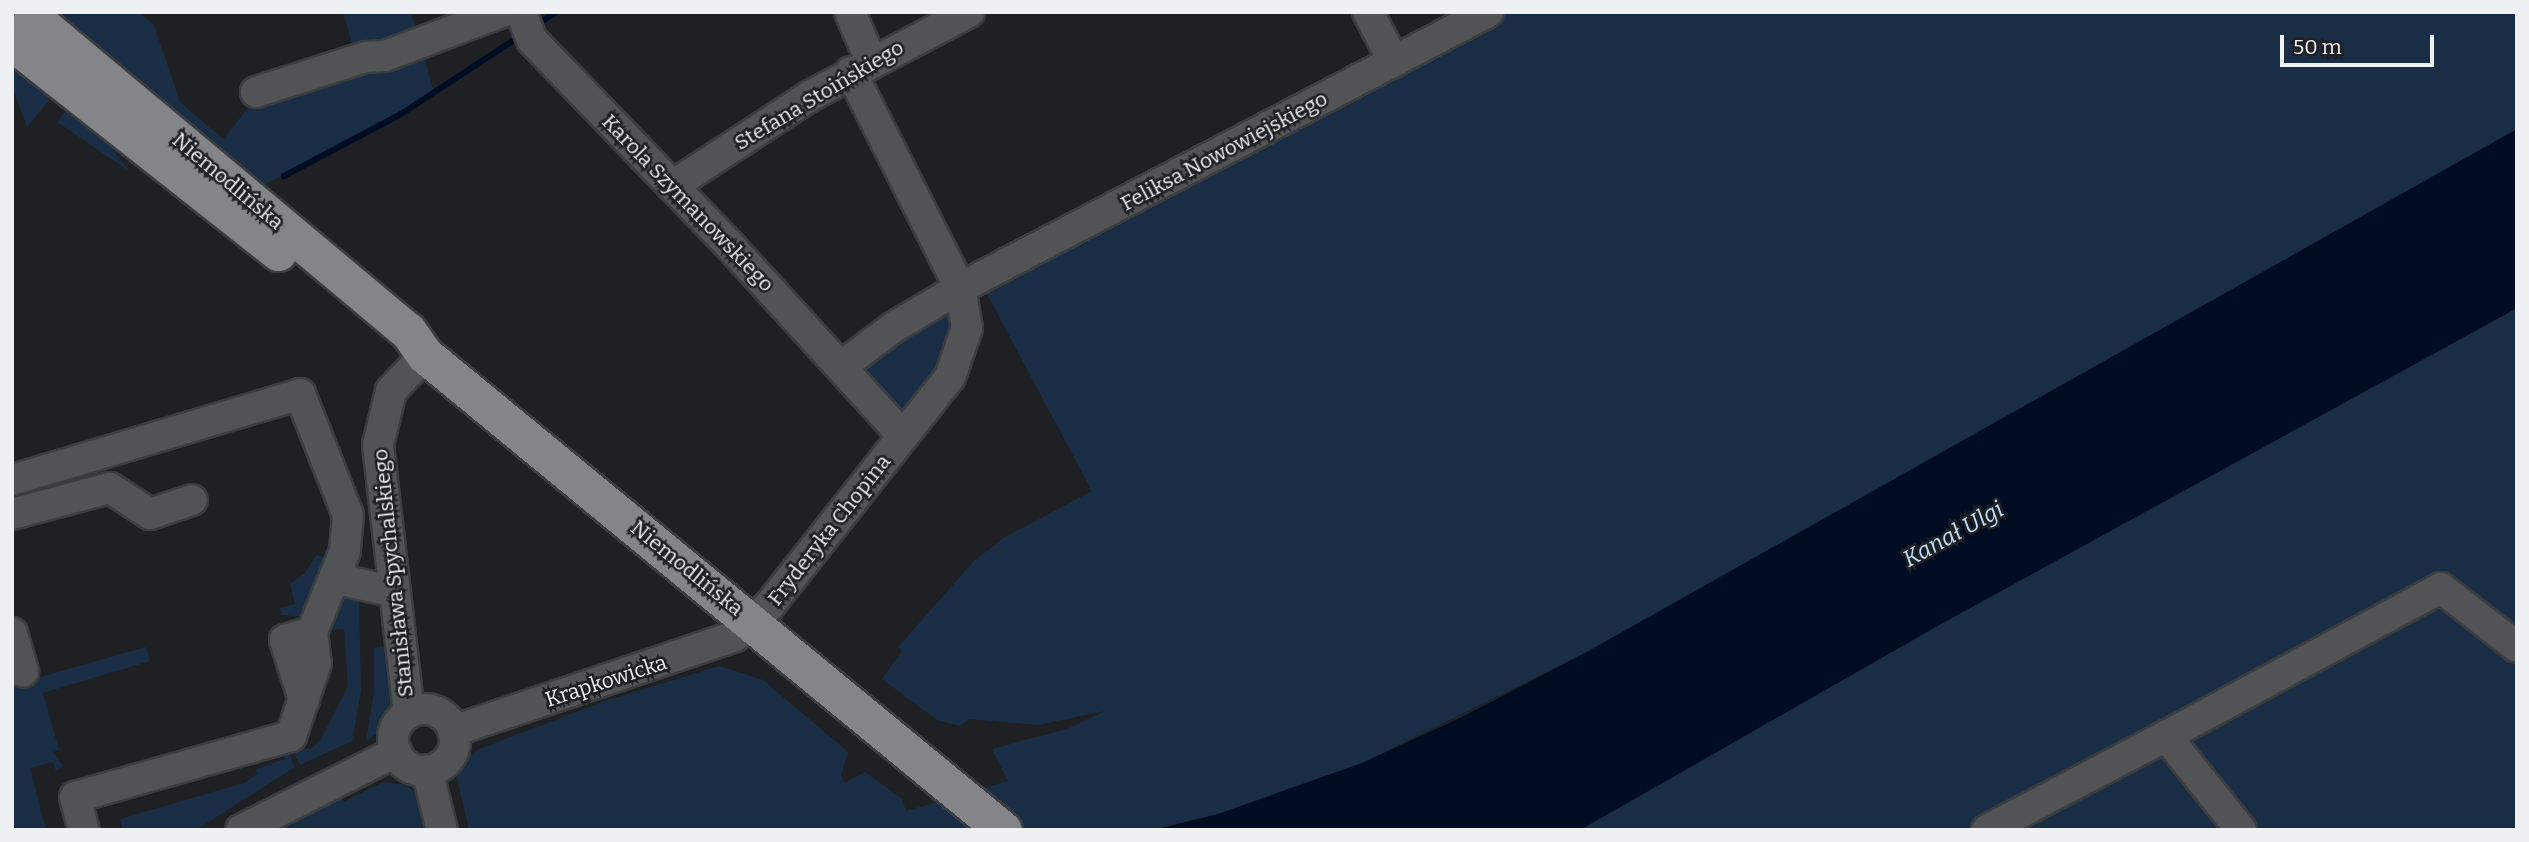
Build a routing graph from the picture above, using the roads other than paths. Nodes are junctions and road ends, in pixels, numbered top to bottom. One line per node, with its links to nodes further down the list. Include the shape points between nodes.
1 (26, 12): 13 (main road, Niemodlińska, via 408,331)
2 (850, 12): 9 (street, Fryderyka Chopina)
3 (970, 12): 9 (street, Stefana Stoińskiego)
4 (1368, 12): 8 (street)
5 (1488, 12): 8 (street, Feliksa Nowowiejskiego)
6 (519, 21): 10 (street, via 366,57); 11 (street, Karola Szymanowskiego)
7 (12, 42): 13 (main road, Niemodlińska, via 393,344)
8 (1394, 62): 12 (street, Feliksa Nowowiejskiego)
9 (861, 66): 11 (street, Stefana Stoińskiego); 12 (street, Fryderyka Chopina)
10 (256, 92)
11 (673, 186): 14 (street, Karola Szymanowskiego)
12 (960, 288): 14 (street, Feliksa Nowowiejskiego, via 894,327); 15 (street, Fryderyka Chopina, via 967,309 961,352 950,377)
13 (425, 355): 18 (street, Stanisława Spychalskiego, via 380,432); 23 (main road, Niemodlińska)
14 (842, 366): 15 (street, Karola Szymanowskiego)
15 (903, 436): 23 (street, Fryderyka Chopina)
16 (12, 480): 20 (street, via 300,394)
17 (192, 500): 19 (street, via 149,514 110,488)
18 (386, 511): 20 (street); 22 (street, Stanisława Spychalskiego)
19 (12, 514)
20 (348, 515): 21 (street)
21 (337, 579): 22 (street); 32 (street, via 312,632 316,663 291,736 75,797)
22 (395, 592): 27 (street, Stanisława Spychalskiego)
23 (754, 622): 28 (street, Krapkowicka, via 711,648); 35 (main road, Niemodlińska)
24 (12, 633): 26 (street)
25 (2517, 647): 29 (street, via 2441,588)
26 (23, 671)
27 (409, 713): 28 (street, via 419,709 440,713); 30 (street, via 395,730)
28 (453, 731): 31 (street, via 452,752 438,767)
29 (2166, 736): 36 (street); 37 (street)
30 (396, 752): 31 (street, via 408,766); 33 (street)
31 (428, 770): 34 (street)
32 (84, 830)
33 (241, 830)
34 (442, 830)
35 (1003, 830)
36 (1987, 830)
37 (2241, 830)

